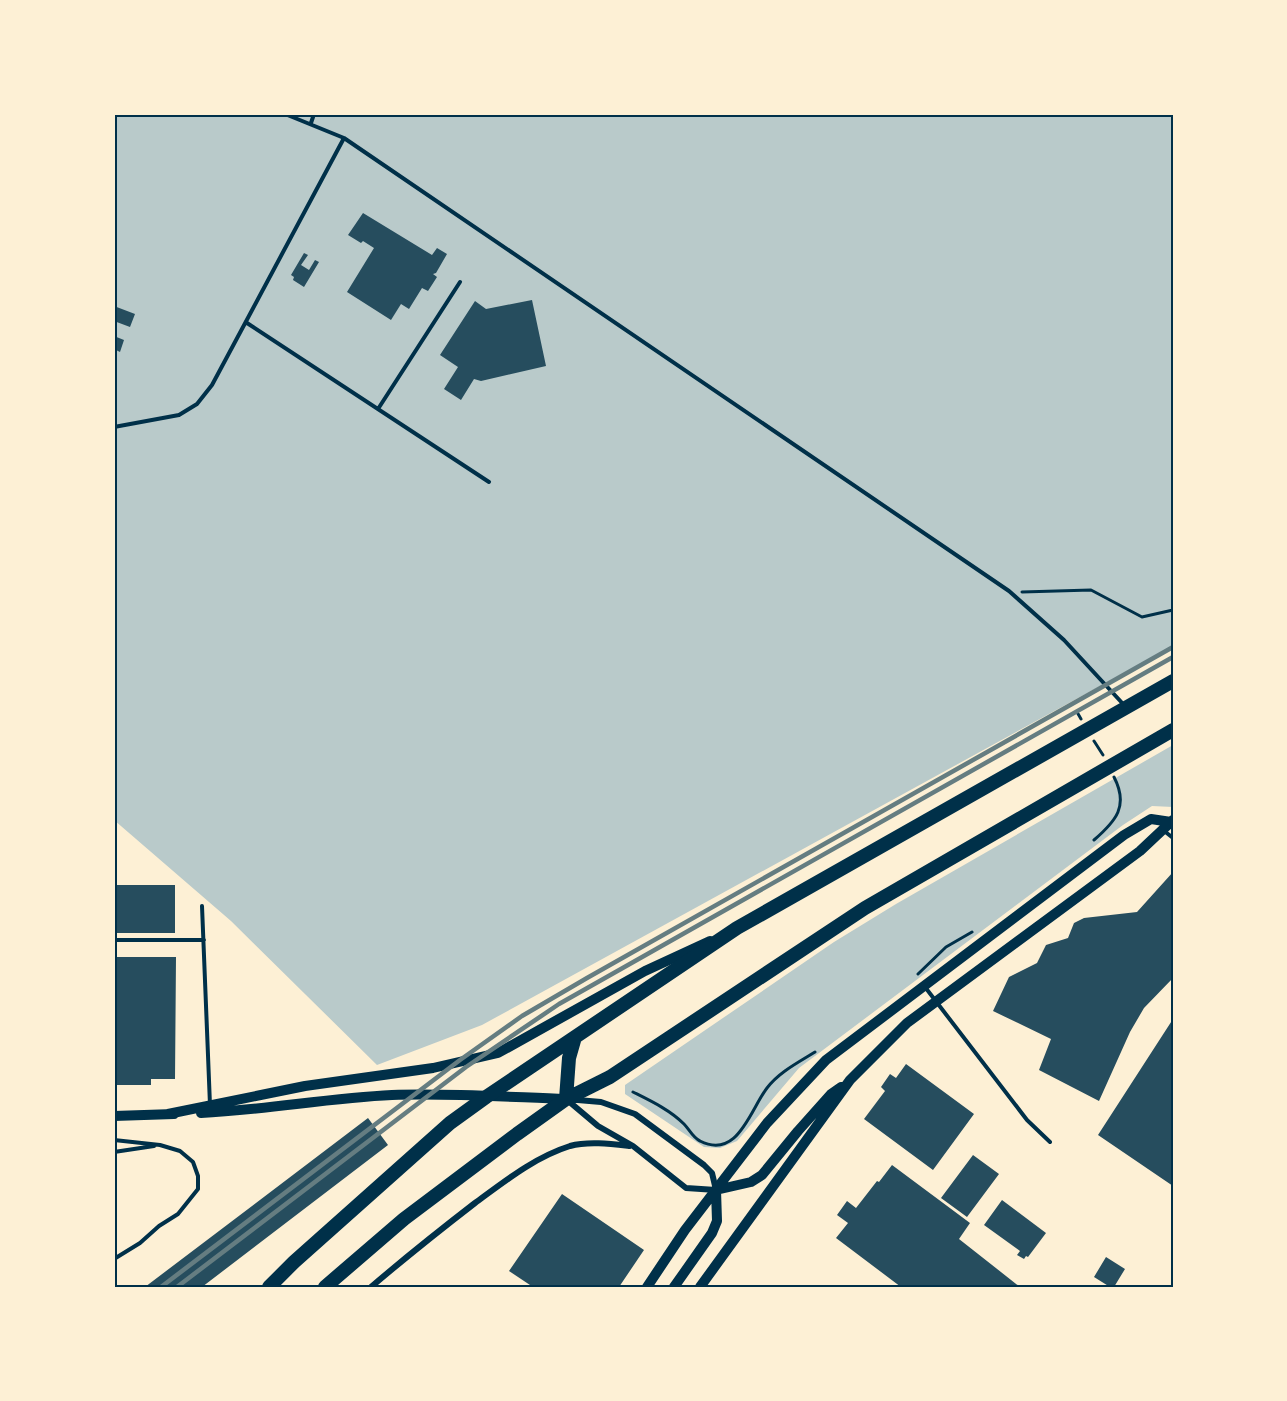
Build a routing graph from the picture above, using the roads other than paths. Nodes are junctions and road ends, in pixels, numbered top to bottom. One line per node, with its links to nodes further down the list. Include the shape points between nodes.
1 (285, 114): 3 (lane)
2 (314, 114): 3 (lane)
3 (310, 123): 4 (lane)
4 (344, 138): 6 (lane); 11 (lane, via 1009,591 1064,640)
5 (460, 282): 7 (lane)
6 (247, 323): 7 (lane); 8 (lane, via 212,385 196,404 179,416)
7 (378, 409): 9 (lane)
8 (114, 427)
9 (489, 482)
10 (1173, 681): 11 (highway)
11 (1127, 708): 16 (highway)
12 (1173, 730): 24 (highway, via 865,908 610,1077)
13 (1169, 824): 14 (lane); 19 (street, via 1151,819 1124,835); 20 (street, via 1140,851)
14 (1173, 838)
15 (202, 906): 18 (lane)
16 (737, 928): 21 (highway); 25 (street, via 645,971 498,1053)
17 (114, 939): 18 (lane)
18 (204, 940): 25 (lane)
19 (925, 987): 20 (lane); 33 (street, via 826,1060 766,1123)
20 (937, 1001): 22 (street, via 908,1023); 29 (lane, via 1027,1120)
21 (575, 1037): 23 (highway); 24 (highway)
22 (850, 1080): 33 (street, via 831,1094 762,1175 751,1182); 40 (street)
23 (486, 1097): 24 (street); 26 (street, via 392,1095 230,1112); 35 (highway, via 434,1137)
24 (566, 1099): 31 (street, via 598,1126); 33 (street, via 601,1102 635,1114 704,1165 712,1173); 36 (highway, via 404,1219)
25 (210, 1106): 26 (street)
26 (168, 1114): 27 (street)
27 (114, 1116)
28 (114, 1140): 30 (lane)
29 (1050, 1142)
30 (160, 1145): 32 (lane); 34 (lane, via 180,1151 193,1162 198,1189 178,1214)
31 (633, 1146): 33 (street, via 686,1188); 37 (street, via 573,1145 541,1158 448,1223)
32 (114, 1152)
33 (716, 1190): 38 (street); 39 (street, via 717,1221 712,1233)
34 (114, 1259)
35 (269, 1287)
36 (325, 1287)
37 (371, 1287)
38 (647, 1287)
39 (674, 1287)
40 (700, 1287)

